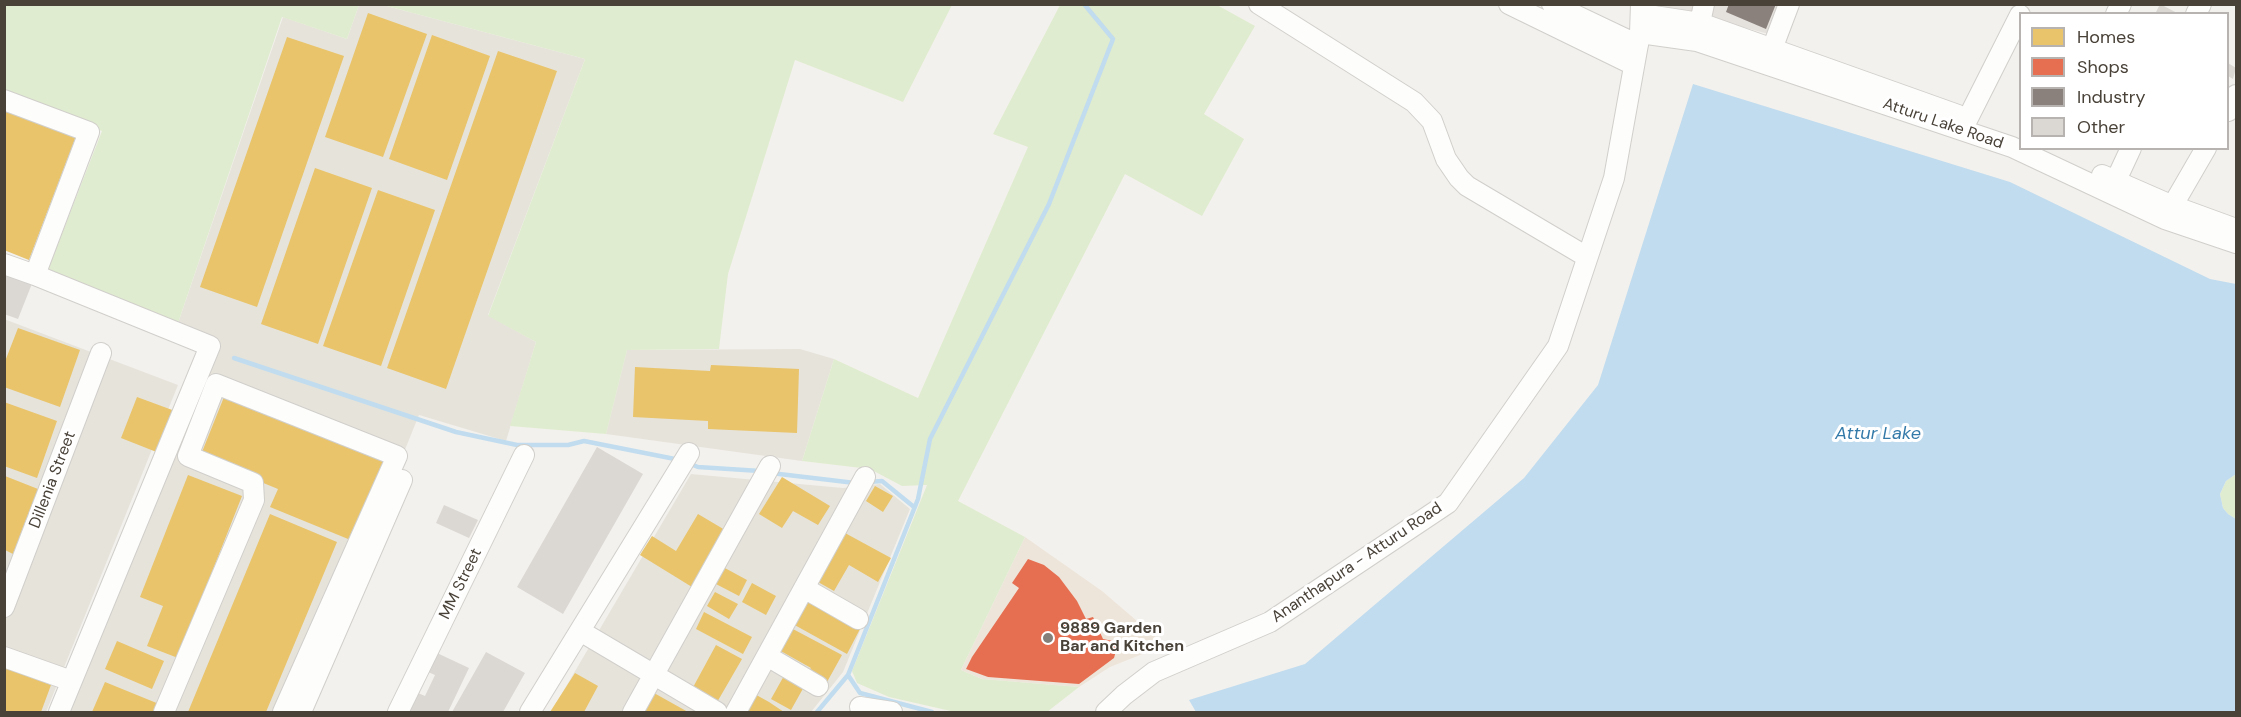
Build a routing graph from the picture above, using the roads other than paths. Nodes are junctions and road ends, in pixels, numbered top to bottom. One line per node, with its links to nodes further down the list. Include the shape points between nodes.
1 (1259, 4): 21 (street, via 1413,102 1432,121 1446,159 1467,186)
2 (1509, 4): 7 (street)
3 (1552, 4): 7 (street)
4 (1789, 4): 8 (street)
5 (1702, 14): 7 (street, Atturu Lake Road); 8 (street, Atturu Lake Road)
6 (2019, 19): 12 (street)
7 (1639, 32): 12 (street, Atturu Lake Road, via 1696,41); 21 (street, Ananthapura - Atturu Road, via 1614,178)
8 (1772, 49): 12 (street, Atturu Lake Road)
9 (2236, 95): 11 (street)
10 (4, 100): 23 (street, via 89,132)
11 (2229, 109)
12 (1965, 124): 13 (street, Atturu Lake Road)
13 (2019, 143)
14 (2036, 150): 17 (street, Atturu Lake Road)
15 (2130, 150): 17 (street)
16 (2205, 150): 18 (street)
17 (2113, 187): 18 (street, Atturu Lake Road)
18 (2169, 212): 19 (street, Atturu Lake Road); 20 (street, Atturu Lake Road)
19 (2236, 229)
20 (2236, 243)
21 (1587, 257): 52 (street, Ananthapura - Atturu Road, via 1558,346 1448,503 1270,622 1154,672)
22 (4, 264): 23 (street)
23 (35, 275): 25 (street, via 210,346)
24 (101, 353): 33 (street, Dillenia Street)
25 (182, 413): 26 (street); 42 (street)
26 (201, 420): 43 (street, via 188,456 253,483 254,500); 44 (street, via 216,384 397,456)
27 (689, 453): 35 (street)
28 (524, 455): 46 (street, MM Street)
29 (770, 466): 38 (street)
30 (865, 477): 32 (street)
31 (402, 480): 45 (street)
32 (804, 588): 34 (street); 36 (street)
33 (4, 607)
34 (858, 619)
35 (580, 631): 38 (street); 47 (street)
36 (767, 656): 40 (street); 50 (street)
37 (4, 657): 39 (street)
38 (654, 675): 48 (street); 49 (street)
39 (63, 678)
40 (818, 686)
41 (860, 707): 51 (street)
42 (59, 712)
43 (164, 712)
44 (283, 712)
45 (301, 712)
46 (398, 712)
47 (531, 712)
48 (633, 712)
49 (717, 712)
50 (736, 712)
51 (892, 712)
52 (1106, 712)

